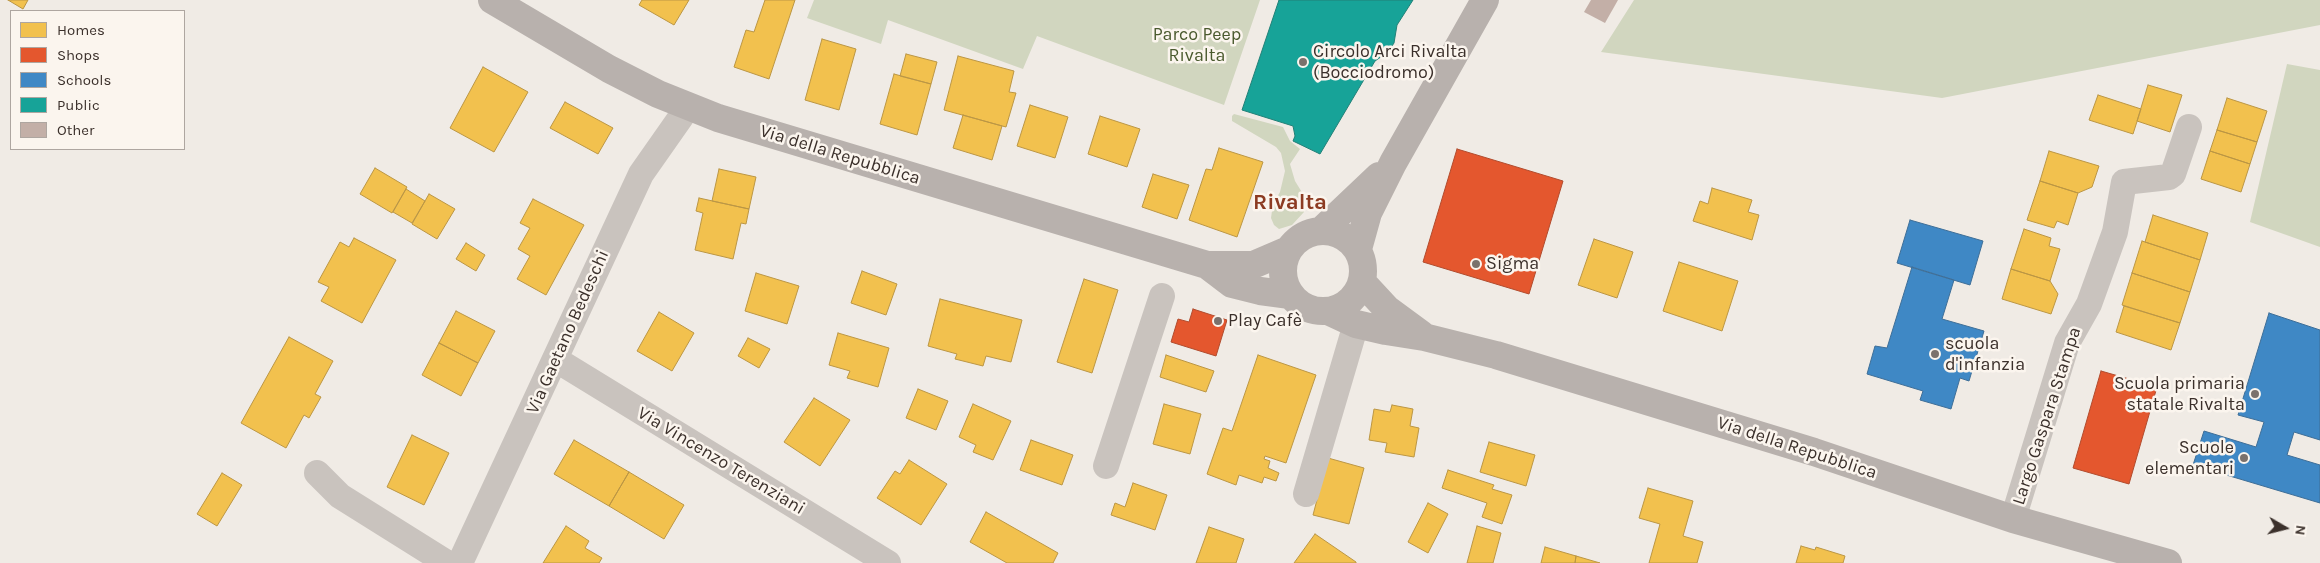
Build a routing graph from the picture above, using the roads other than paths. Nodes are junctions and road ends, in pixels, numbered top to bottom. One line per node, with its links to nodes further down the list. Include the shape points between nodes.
1 (492, 0): 3 (main road, Via della Repubblica, via 609,69)
2 (1485, 0): 5 (main road)
3 (688, 107): 9 (main road, Via della Repubblica); 16 (street, Via Gaetano Bedeschi, via 642,174)
4 (2189, 127): 20 (street, Largo Gaspara Stampa, via 2174,174 2124,182 2115,232 2089,304 2067,343)
5 (1393, 163): 6 (main road); 7 (main road, via 1368,213)
6 (1322, 230): 7 (main road, via 1336,232); 8 (main road, Via della Repubblica, via 1303,236)
7 (1358, 249): 10 (main road, via 1364,271)
8 (1288, 250): 9 (main road, Via della Repubblica, via 1253,265); 11 (main road, via 1282,273)
9 (1207, 265): 11 (main road, Via della Repubblica, via 1232,284)
10 (1362, 282): 13 (main road, via 1350,302); 15 (main road, Via della Repubblica, via 1387,310)
11 (1290, 295): 13 (main road, Via della Repubblica, via 1307,308)
12 (1162, 296): 17 (street)
13 (1328, 311): 14 (main road, Via della Repubblica)
14 (1356, 324): 15 (main road, Via della Repubblica); 19 (street)
15 (1424, 337): 20 (main road, Via della Repubblica, via 1496,355 1814,452)
16 (555, 359): 23 (street, Via Gaetano Bedeschi); 24 (street, Via Vincenzo Terenziani)
17 (1106, 466)
18 (317, 473): 22 (street, via 340,496)
19 (1306, 494)
20 (2012, 519): 21 (main road, Via della Repubblica)
21 (2156, 561)
22 (447, 563)
23 (460, 563)
24 (888, 563)

